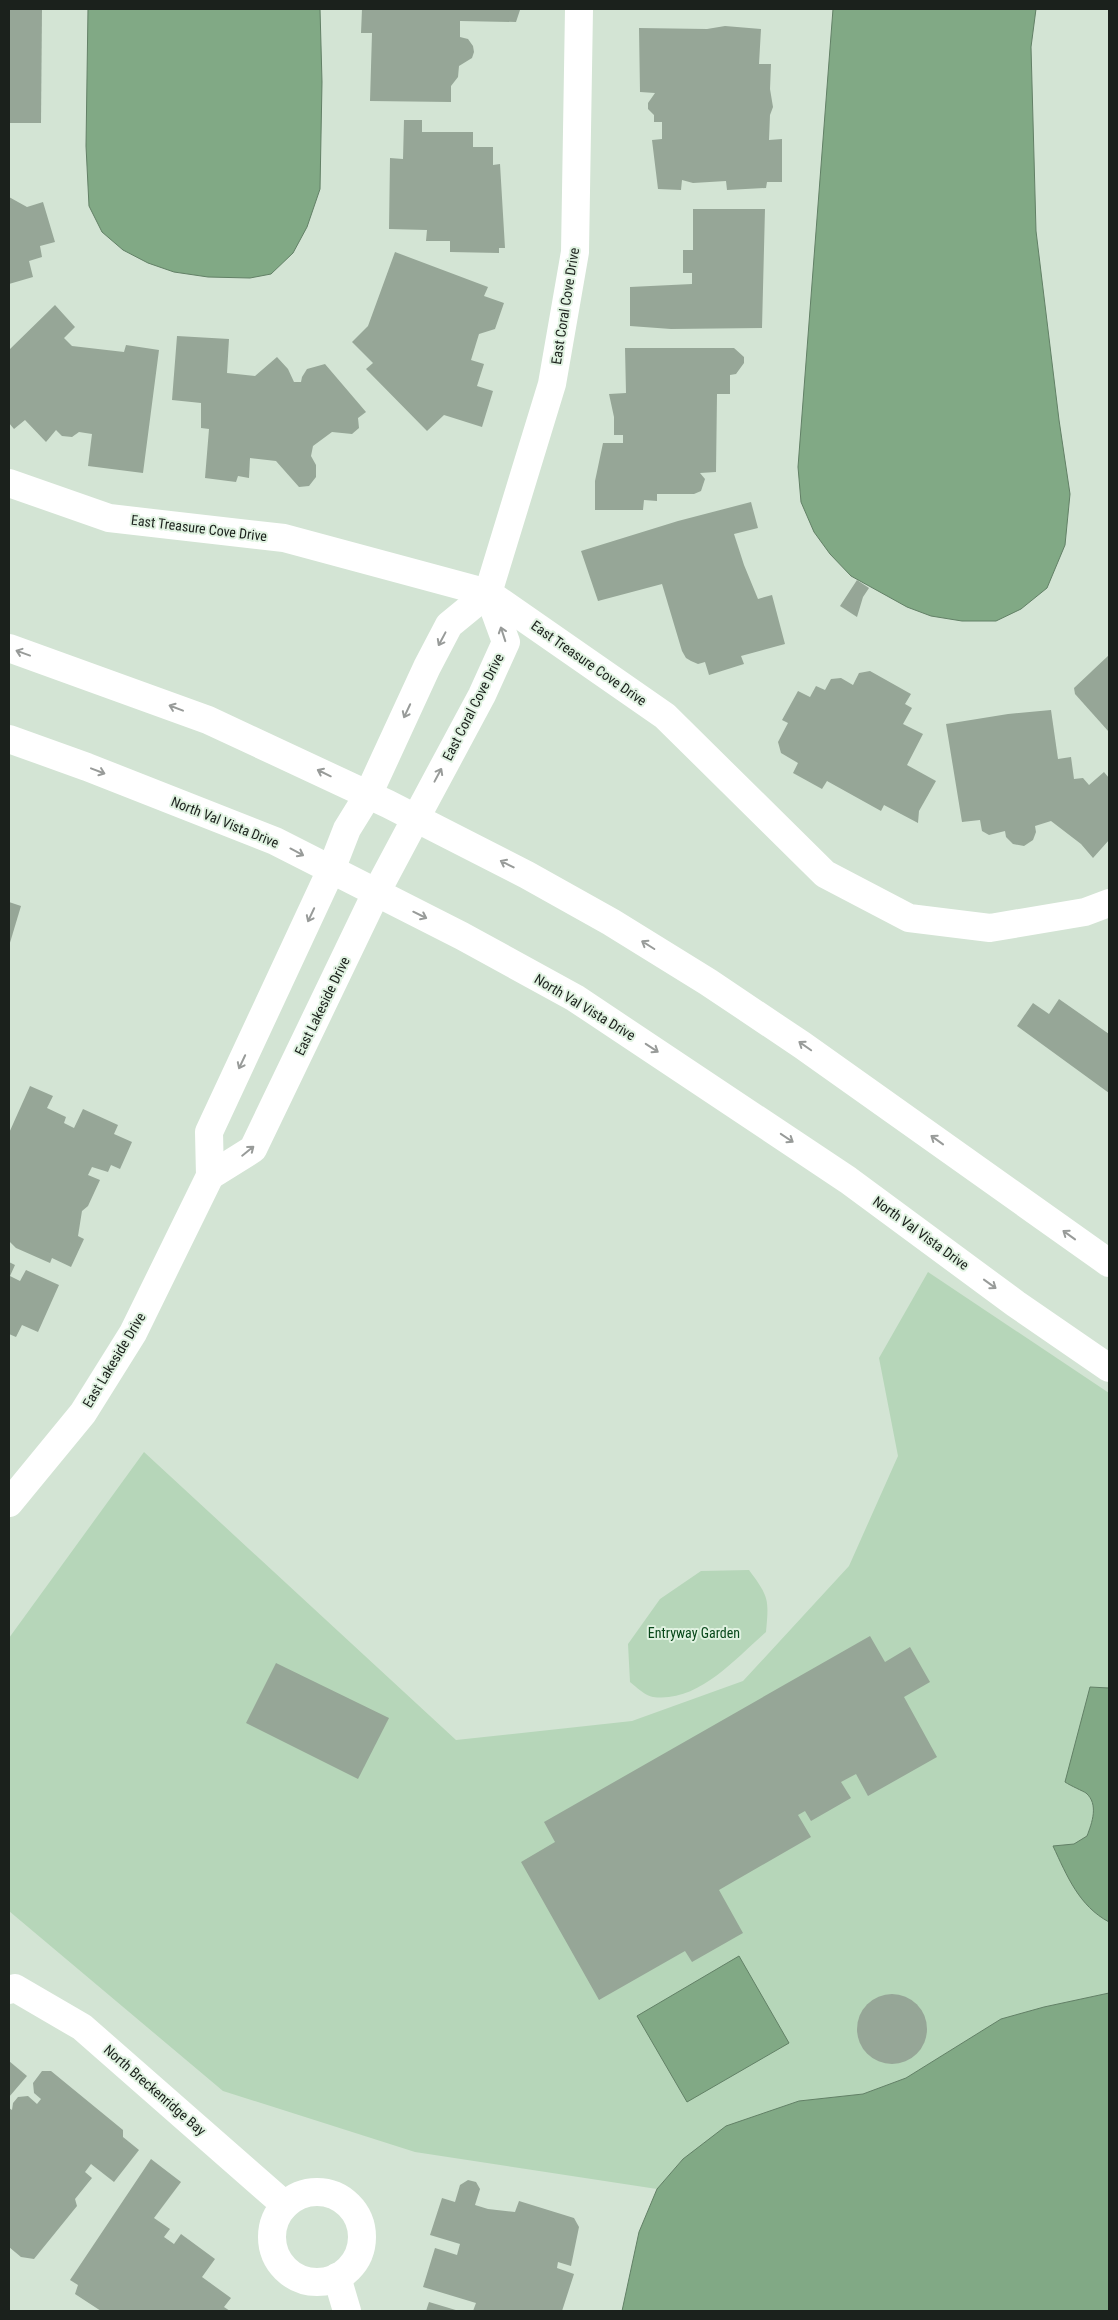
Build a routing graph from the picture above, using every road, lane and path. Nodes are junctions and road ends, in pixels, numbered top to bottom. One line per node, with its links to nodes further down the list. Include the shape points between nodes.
1 (579, 9): 3 (street, East Coral Cove Drive, via 575,252 552,384)
2 (9, 483): 3 (street, East Treasure Cove Drive, via 109,518 284,538)
3 (488, 593): 6 (street, one-way to 6, via 449,625); 7 (street, East Coral Cove Drive, one-way to 3, via 482,695 506,642); 10 (street, East Treasure Cove Drive, via 665,716 825,874 909,918 990,928 1085,912)
4 (9, 648): 6 (street, one-way to 4, via 208,720)
5 (9, 739): 8 (street, North Val Vista Drive, one-way to 8, via 275,841)
6 (368, 795): 7 (street); 8 (street, East Lakeside Drive, via 347,829)
7 (416, 818): 9 (street, East Lakeside Drive); 12 (street, one-way to 7, via 818,1056 708,982 561,894)
8 (331, 870): 9 (street, North Val Vista Drive); 11 (street, East Lakeside Drive, one-way to 11, via 209,1132)
9 (376, 893): 11 (street, East Lakeside Drive, one-way to 9, via 253,1150); 13 (street, North Val Vista Drive, one-way to 13, via 574,998 840,1175)
10 (1109, 903)
11 (210, 1176): 14 (street, East Lakeside Drive, via 138,1324 105,1381)
12 (1109, 1263)
13 (1109, 1368)
14 (9, 1503)
15 (12, 1989): 16 (street, North Breckenridge Bay, via 82,2027)
16 (285, 2205): 17 (street, via 272,2230 277,2258 297,2277 324,2282); 17 (street, via 312,2191 342,2199 353,2210 360,2224 362,2240 350,2268)
17 (337, 2277): 18 (street)
18 (347, 2311)

